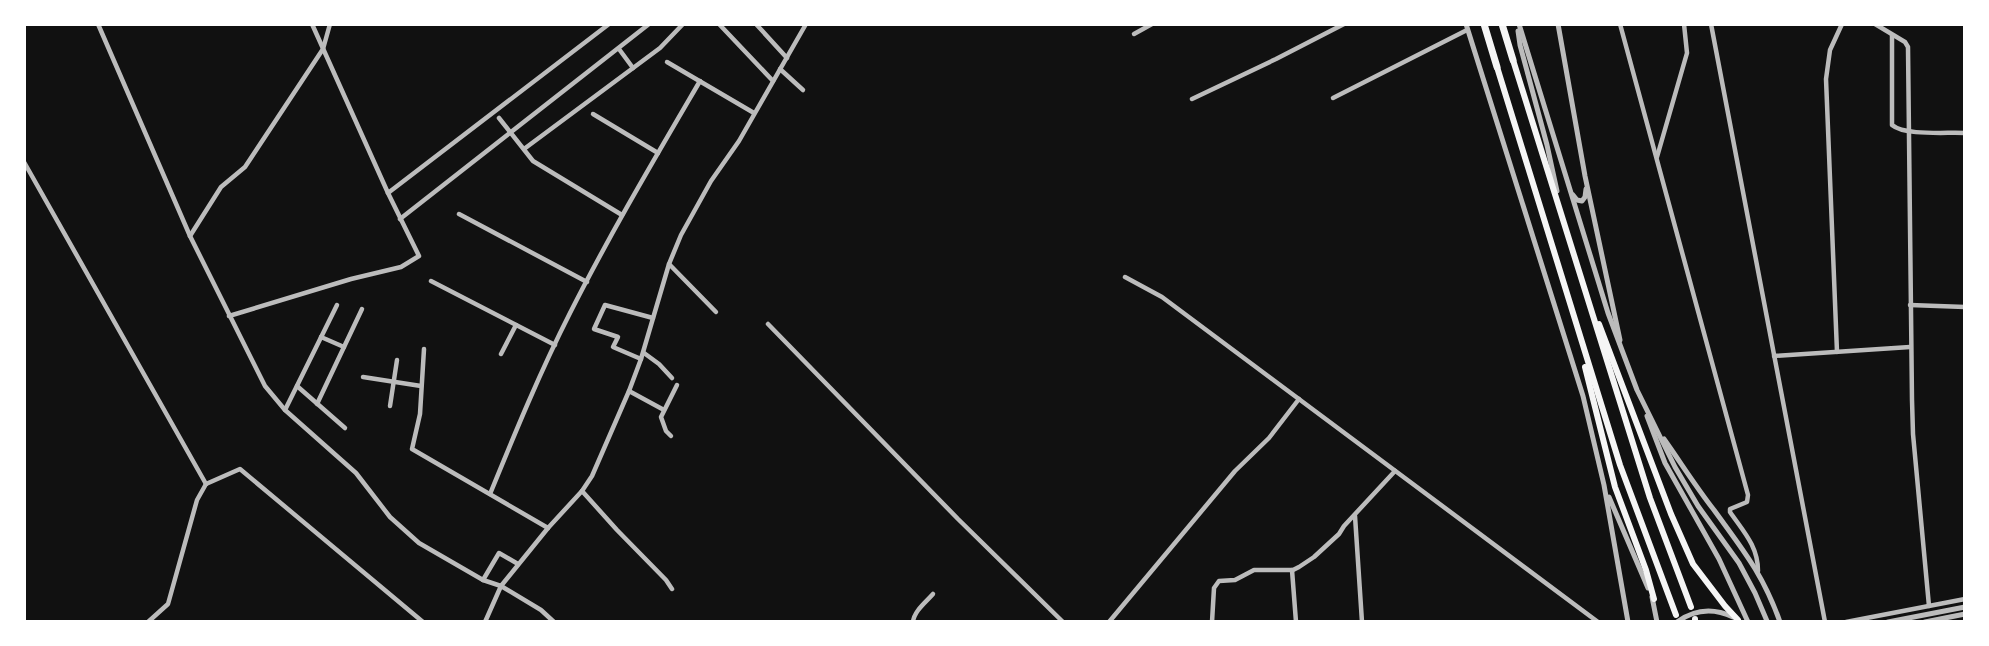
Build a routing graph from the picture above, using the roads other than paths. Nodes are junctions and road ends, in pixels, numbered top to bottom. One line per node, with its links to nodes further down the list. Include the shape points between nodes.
1 (97, 24): 54 (street)
2 (312, 24): 24 (street)
3 (330, 24): 24 (street)
4 (610, 24): 49 (street)
5 (649, 24): 25 (street)
6 (683, 24): 30 (street)
7 (719, 24): 33 (street)
8 (756, 24): 26 (street)
9 (1152, 24): 22 (street)
10 (1344, 24): 36 (street)
11 (1483, 24): 29 (highway)
12 (1502, 24): 27 (highway)
13 (1518, 24): 48 (street); 53 (street)
14 (1558, 24): 47 (street)
15 (1620, 24): 45 (street)
16 (1684, 24): 45 (street, via 1687,52)
17 (1711, 24): 79 (street)
18 (1842, 24): 75 (street, via 1830,50 1826,79)
19 (1875, 24): 23 (street)
20 (804, 25): 26 (street)
21 (1466, 27): 35 (street); 100 (street, via 1567,343)
22 (1134, 34)
23 (1892, 35): 40 (street, via 1907,45); 40 (street, via 1892,125)
24 (323, 49): 49 (street); 54 (street, via 244,167 221,187)
25 (618, 49): 30 (street); 42 (street)
26 (787, 58): 31 (street)
27 (1513, 60): 53 (main road)
28 (667, 62): 32 (street)
29 (1497, 67): 60 (main road)
30 (633, 68): 43 (street)
31 (780, 69): 33 (street); 34 (street)
32 (700, 81): 37 (street); 44 (street)
33 (773, 81): 37 (street)
34 (803, 90)
35 (1333, 98)
36 (1192, 99)
37 (754, 113): 55 (street, via 711,181)
38 (593, 114): 44 (street)
39 (499, 118): 42 (street)
40 (1909, 131): 41 (street); 62 (street)
41 (1965, 133)
42 (511, 134): 43 (street); 52 (street)
43 (524, 149): 51 (street, via 533,161)
44 (658, 153): 51 (street)
45 (1657, 158): 107 (street, via 1748,495 1747,502 1730,512 1753,543)
46 (24, 162): 99 (street)
47 (1585, 176): 48 (street, via 1582,201 1576,199); 78 (street)
48 (1569, 184): 78 (street)
49 (388, 193): 52 (street)
50 (459, 214): 59 (street)
51 (622, 215): 59 (street)
52 (400, 219): 66 (street, via 419,256 401,267)
53 (1563, 222): 57 (main road)
54 (190, 236): 66 (street)
55 (669, 264): 65 (street); 67 (street)
56 (1125, 277): 90 (street, via 1162,297)
57 (1581, 278): 115 (main road, via 1650,498); 132 (main road, via 1688,553 1697,571)
58 (431, 281): 69 (street)
59 (587, 282): 71 (street)
60 (1564, 284): 112 (main road, via 1615,487); 118 (main road, via 1620,465)
61 (337, 305): 70 (street)
62 (1910, 306): 63 (street); 73 (street)
63 (1965, 307)
64 (362, 309): 72 (street)
65 (716, 312)
66 (229, 316): 93 (street, via 265,386)
67 (653, 318): 76 (street); 80 (street, via 605,305 594,329 618,337 614,347)
68 (768, 324): 124 (street)
69 (516, 325): 71 (street); 77 (street)
70 (321, 337): 72 (street); 86 (street)
71 (555, 345): 102 (street)
72 (344, 347): 91 (street)
73 (1910, 347): 75 (street); 114 (street)
74 (424, 349): 87 (street)
75 (1837, 352): 79 (street)
76 (644, 353): 80 (street); 83 (street)
77 (501, 354)
78 (1624, 356): 88 (street)
79 (1774, 356): 136 (street)
80 (641, 359): 89 (street)
81 (397, 360): 84 (street)
82 (363, 377): 84 (street)
83 (672, 378)
84 (394, 382): 87 (street); 92 (street)
85 (677, 385): 94 (street)
86 (297, 386): 91 (street); 93 (street)
87 (421, 386): 102 (street, via 412,449)
88 (1637, 390): 95 (street); 133 (street, via 1665,463)
89 (629, 391): 94 (street); 101 (street)
90 (1299, 399): 98 (street); 125 (street)
91 (317, 404): 96 (street)
92 (390, 406)
93 (285, 410): 108 (street, via 356,473 390,517 419,543)
94 (664, 410): 97 (street, via 661,417)
95 (1654, 424): 107 (street); 134 (street, via 1691,495 1748,579)
96 (345, 428)
97 (671, 436)
98 (1395, 471): 103 (street); 129 (street)
99 (206, 484): 119 (street, via 197,500 168,604); 120 (street, via 240,469)
100 (1604, 485): 112 (street); 130 (street)
101 (582, 491): 104 (street); 110 (street)
102 (490, 494): 104 (street)
103 (1355, 515): 106 (street, via 1314,557); 128 (street)
104 (548, 528): 105 (street)
105 (518, 564): 108 (street, via 499,553); 109 (street)
106 (1292, 570): 126 (street, via 1254,570 1235,580 1219,581 1214,588); 127 (street)
107 (1758, 571): 135 (street)
108 (483, 580): 109 (street)
109 (501, 586): 121 (street); 122 (street)
110 (672, 589)
111 (933, 594): 123 (street)
112 (1654, 600): 131 (street)
113 (1965, 600): 114 (street)
114 (1929, 606): 137 (street)
115 (1691, 607)
116 (1965, 607): 138 (street)
117 (1965, 614): 139 (street)
118 (1676, 618): 132 (street, via 1712,611)
119 (148, 621)
120 (423, 621)
121 (485, 621)
122 (554, 621)
123 (913, 621)
124 (1063, 621)
125 (1109, 621)
126 (1212, 621)
127 (1296, 621)
128 (1362, 621)
129 (1598, 621)
130 (1628, 621)
131 (1657, 621)
132 (1739, 621)
133 (1748, 621)
134 (1767, 621)
135 (1780, 621)
136 (1825, 621)
137 (1846, 621)
138 (1888, 621)
139 (1925, 621)

